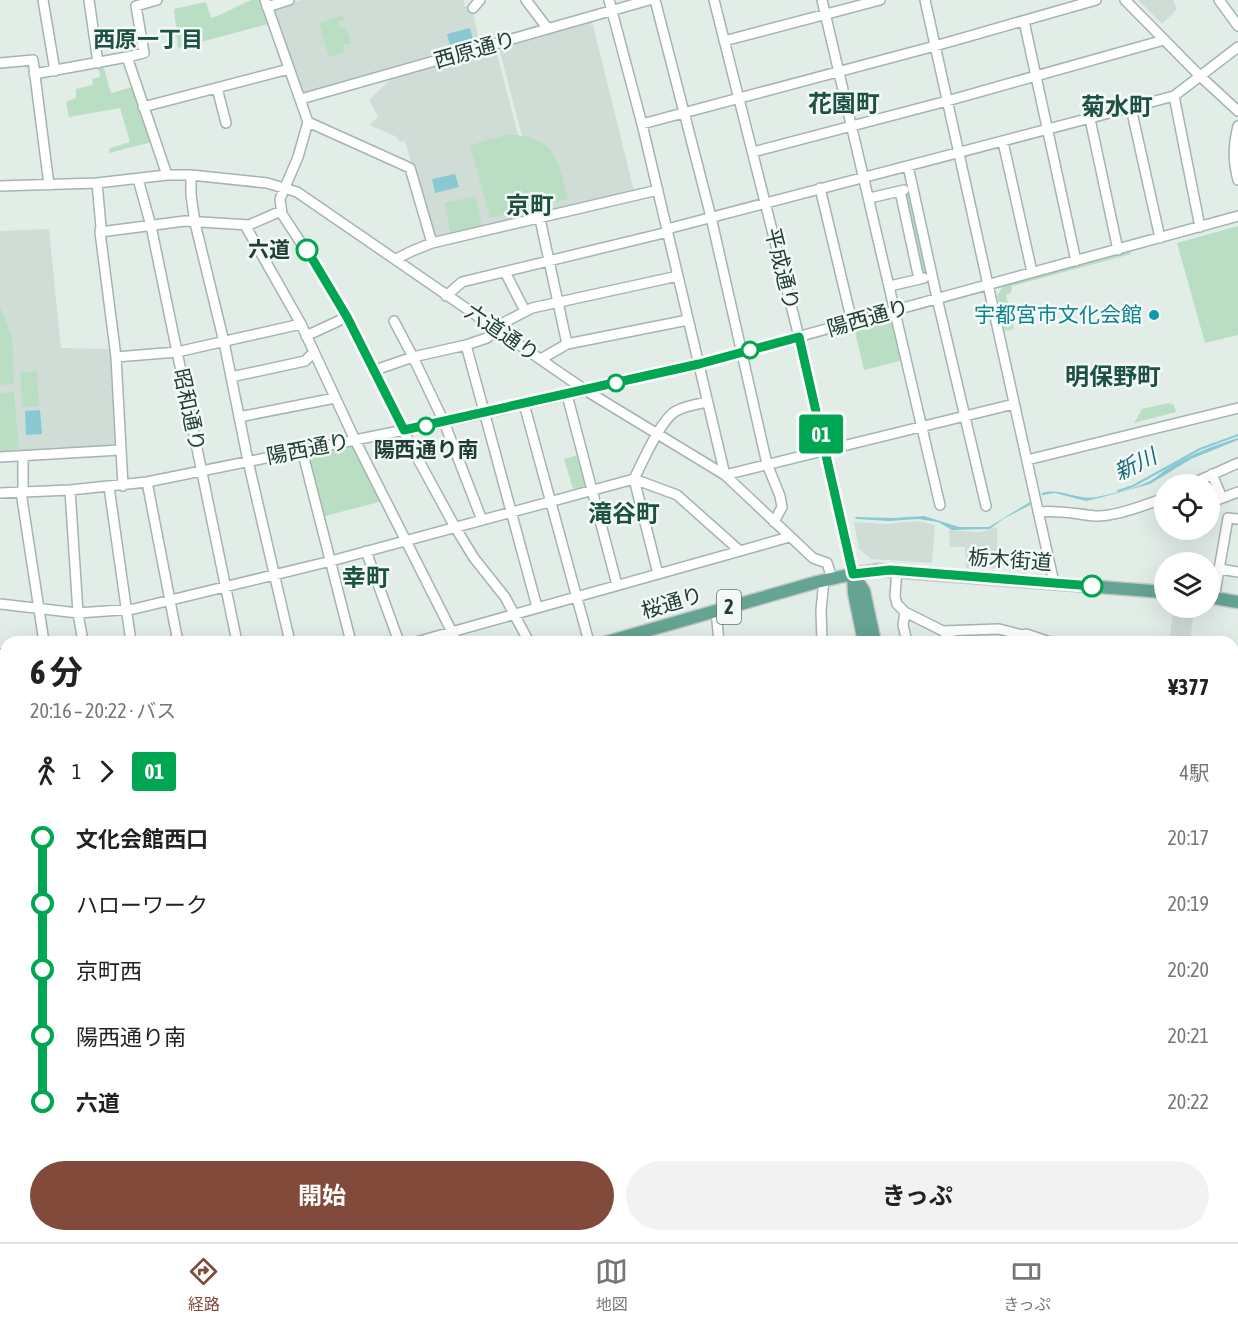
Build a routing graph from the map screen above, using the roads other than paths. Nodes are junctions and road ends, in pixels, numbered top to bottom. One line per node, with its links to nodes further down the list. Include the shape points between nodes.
1 (43, 0): 28 (street)
2 (89, 0): 32 (street)
3 (157, 0): 29 (street, via 136,6 144,53)
4 (290, 0): 17 (street)
5 (480, 0): 18 (street)
6 (526, 0): 23 (street)
7 (609, 0): 19 (street)
8 (649, 0): 19 (street, 西原通り)
9 (655, 0): 47 (street)
10 (714, 0): 25 (street, 平成通り)
11 (822, 0): 20 (street)
12 (880, 0): 20 (street)
13 (925, 0): 26 (street)
14 (1096, 0): 21 (street)
15 (1125, 0): 24 (street)
16 (1219, 0): 22 (street)
17 (266, 4): 33 (street)
18 (472, 8)
19 (612, 11): 23 (street, 西原通り); 51 (street)
20 (825, 14): 25 (street); 35 (street)
21 (1024, 21): 26 (street); 37 (street)
22 (1238, 26)
23 (548, 29): 42 (street, 西原通り)
24 (1164, 40): 37 (street); 38 (street)
25 (724, 41): 41 (street, 平成通り)
26 (935, 46): 35 (street); 43 (street)
27 (1238, 47): 38 (street)
28 (52, 57): 30 (street); 34 (street)
29 (127, 57): 32 (street); 44 (street)
30 (33, 60): 31 (street); 36 (street)
31 (0, 63)
32 (98, 63): 34 (street)
33 (289, 69): 39 (street); 42 (street)
34 (55, 71): 36 (street)
35 (839, 71): 41 (street); 52 (street)
36 (34, 74): 65 (street)
37 (1035, 76): 43 (street); 54 (street)
38 (1200, 76): 40 (street); 46 (street)
39 (217, 88): 44 (street); 50 (street)
40 (1174, 96): 45 (street); 81 (street)
41 (739, 98): 47 (street); 56 (street, 平成通り)
42 (301, 99): 49 (street)
43 (947, 101): 52 (street); 57 (street)
44 (143, 107): 59 (street)
45 (1131, 108): 48 (street); 84 (street)
46 (1238, 111)
47 (685, 112): 51 (street); 76 (street)
48 (1090, 119): 54 (street); 86 (street)
49 (308, 122): 67 (street); 85 (street, via 410,168)
50 (226, 123)
51 (642, 124): 70 (street)
52 (852, 126): 56 (street); 61 (street)
53 (1238, 126): 63 (street, via 1233,144)
54 (1046, 130): 55 (street); 89 (street)
55 (1003, 142): 57 (street); 91 (street)
56 (753, 152): 73 (street, 平成通り)
57 (959, 154): 58 (street); 95 (street)
58 (908, 166): 61 (street); 69 (street)
59 (166, 175): 60 (street, 六道通り); 62 (street, 六道通り)
60 (191, 175): 67 (street, 六道通り); 78 (street)
61 (865, 177): 68 (street); 72 (street)
62 (135, 179): 64 (street, 六道通り); 80 (street, 昭和通り)
63 (1238, 180)
64 (97, 183): 65 (street, 六道通り); 83 (street)
65 (49, 185): 66 (street, 六道通り)
66 (0, 186)
67 (285, 187): 74 (street); 87 (street, 六道通り, via 310,199)
68 (820, 188): 73 (street); 105 (street)
69 (913, 188): 71 (street); 93 (street)
70 (657, 190): 77 (street); 82 (street)
71 (900, 191): 72 (street); 94 (street)
72 (870, 198): 96 (street)
73 (766, 203): 76 (street); 109 (street, 平成通り)
74 (281, 211): 79 (street); 102 (street)
75 (1238, 216): 81 (street, 陽西通り)
76 (711, 217): 82 (street); 115 (street)
77 (540, 219): 85 (street); 88 (street)
78 (195, 223): 79 (street); 80 (street); 110 (street)
79 (245, 225): 106 (street)
80 (148, 227): 83 (street); 113 (street, 昭和通り)
81 (1200, 227): 84 (street, 陽西通り)
82 (667, 231): 88 (street); 92 (street)
83 (100, 232): 116 (street)
84 (1160, 238): 86 (street, 陽西通り)
85 (432, 243): 87 (street)
86 (1118, 250): 89 (street, 陽西通り)
87 (396, 260): 97 (street, 六道通り)
88 (549, 261): 90 (street); 99 (street)
89 (1076, 261): 91 (street, 陽西通り)
90 (505, 272): 97 (street, via 462,282); 101 (street)
91 (1032, 272): 95 (street, 陽西通り)
92 (678, 276): 99 (street); 103 (street)
93 (932, 276): 94 (street); 98 (street)
94 (919, 279): 96 (street)
95 (988, 284): 98 (street, 陽西通り); 127 (street)
96 (890, 286): 100 (street)
97 (446, 296): 107 (street, 六道通り)
98 (937, 298): 100 (street, 陽西通り); 131 (street)
99 (558, 302): 101 (street); 111 (street)
100 (895, 310): 105 (street, 陽西通り); 133 (street)
101 (525, 311): 107 (street)
102 (347, 317): 108 (street); 120 (street)
103 (688, 320): 111 (street); 119 (street)
104 (394, 321): 117 (street)
105 (852, 322): 109 (street, 陽西通り)
106 (301, 324): 108 (street); 110 (street)
107 (498, 329): 112 (street, via 487,338); 118 (street, 六道通り)
108 (306, 336): 114 (street)
109 (799, 337): 115 (street, 陽西通り); 139 (street, 平成通り)
110 (224, 342): 113 (street); 121 (street)
111 (567, 344): 118 (street)
112 (466, 345): 117 (street); 129 (street)
113 (175, 352): 116 (street); 146 (street, 昭和通り)
114 (314, 352): 121 (street, via 305,361); 124 (street)
115 (742, 352): 119 (street, 陽西通り); 145 (street)
116 (116, 357): 137 (street)
117 (413, 357): 120 (street); 132 (street)
118 (542, 359): 122 (street, 六道通り)
119 (699, 364): 122 (street, 陽西通り); 125 (street)
120 (375, 370): 134 (street)
121 (231, 377): 130 (street)
122 (585, 390): 123 (street, 陽西通り); 135 (street, 六道通り)
123 (567, 395): 126 (street, 陽西通り); 154 (street)
124 (335, 398): 130 (street); 136 (street)
125 (708, 402): 135 (street, via 676,411); 148 (street)
126 (524, 404): 129 (street, 陽西通り); 160 (street)
127 (1014, 404): 131 (street); 142 (street)
128 (1238, 408): 142 (street)
129 (484, 413): 132 (street, 陽西通り); 164 (street)
130 (239, 417): 143 (street)
131 (965, 417): 133 (street); 163 (street)
132 (444, 422): 134 (street, 陽西通り); 167 (street)
133 (922, 426): 139 (street); 162 (street)
134 (404, 430): 136 (street, 陽西通り); 169 (street)
135 (657, 435): 148 (street, 六道通り); 149 (street)
136 (355, 440): 138 (street, 陽西通り); 171 (street)
137 (120, 450): 140 (street); 151 (street)
138 (302, 450): 143 (street, 陽西通り); 174 (street)
139 (825, 450): 145 (street); 180 (street, 平成通り)
140 (23, 456): 141 (street); 155 (street)
141 (0, 457)
142 (1027, 460): 165 (street)
143 (248, 461): 146 (street, 陽西通り); 178 (street)
144 (1238, 463): 147 (street)
145 (767, 464): 148 (street); 168 (street, via 782,507)
146 (200, 471): 150 (street, 陽西通り); 184 (street, 昭和通り)
147 (1212, 474)
148 (725, 475): 168 (street, 六道通り)
149 (634, 479): 154 (street); 173 (street, via 677,495); 179 (street)
150 (147, 482): 151 (street, 陽西通り); 188 (street)
151 (123, 486): 152 (street, 陽西通り)
152 (109, 487): 153 (street, 陽西通り); 193 (street)
153 (70, 490): 155 (street, 陽西通り); 196 (street)
154 (591, 490): 160 (street); 183 (street)
155 (22, 492): 157 (street, 陽西通り); 192 (street)
156 (1238, 492): 159 (street)
157 (0, 493)
158 (1220, 493): 159 (street)
159 (1222, 498)
160 (551, 500): 164 (street); 186 (street)
161 (1154, 501): 165 (street, via 1097,516 1059,510)
162 (940, 505)
163 (986, 506)
164 (510, 512): 167 (street); 191 (street)
165 (1038, 512): 182 (street)
166 (1238, 519): 175 (street, via 1228,518)
167 (482, 520): 169 (street)
168 (776, 524): 170 (street, 六道通り)
169 (455, 527): 171 (street); 197 (street)
170 (789, 537): 173 (street); 181 (street, 六道通り, via 813,558 827,563)
171 (406, 540): 172 (street); 198 (street)
172 (366, 551): 174 (street); 208 (street)
173 (740, 551): 179 (street)
174 (331, 561): 178 (street); 207 (street)
175 (1220, 569): 177 (street)
176 (897, 570): 180 (main road, 栃木街道 / 2); 182 (main road, 栃木街道 / 2); 195 (street, via 895,599)
177 (1238, 572)
178 (275, 573): 184 (street); 206 (street)
179 (658, 574): 183 (street)
180 (853, 574): 181 (main road, 桜通り / 2); 216 (main road); 217 (main road, via 864,591)
181 (828, 579): 194 (main road, 桜通り / 2); 215 (street)
182 (1054, 583): 185 (main road, 栃木街道 / 2)
183 (617, 585): 186 (street)
184 (223, 587): 188 (street); 204 (street, 昭和通り); 205 (street, 昭和通り)
185 (1154, 591)
186 (577, 596): 191 (street); 212 (street)
187 (1220, 599): 189 (main road)
188 (169, 600): 193 (street); 203 (street)
189 (1238, 602)
190 (0, 604): 192 (street)
191 (537, 607): 197 (street)
192 (38, 609): 196 (street); 200 (street)
193 (125, 610): 196 (street); 202 (street)
194 (716, 611): 213 (main road, 桜通り / 2); 214 (street)
195 (906, 612): 199 (street); 218 (street)
196 (78, 613): 201 (street)
197 (514, 614): 198 (street); 211 (street)
198 (452, 631): 209 (street); 210 (street)
199 (943, 631): 219 (street); 220 (street, via 999,629)
200 (43, 636)
201 (82, 636)
202 (129, 636)
203 (177, 636)
204 (230, 636)
205 (235, 636)
206 (289, 636)
207 (350, 636)
208 (397, 636)
209 (436, 636)
210 (454, 636)
211 (526, 636)
212 (588, 636)
213 (628, 636)
214 (718, 636)
215 (820, 636)
216 (863, 636)
217 (874, 636)
218 (906, 636)
219 (949, 636)
220 (1032, 636)

